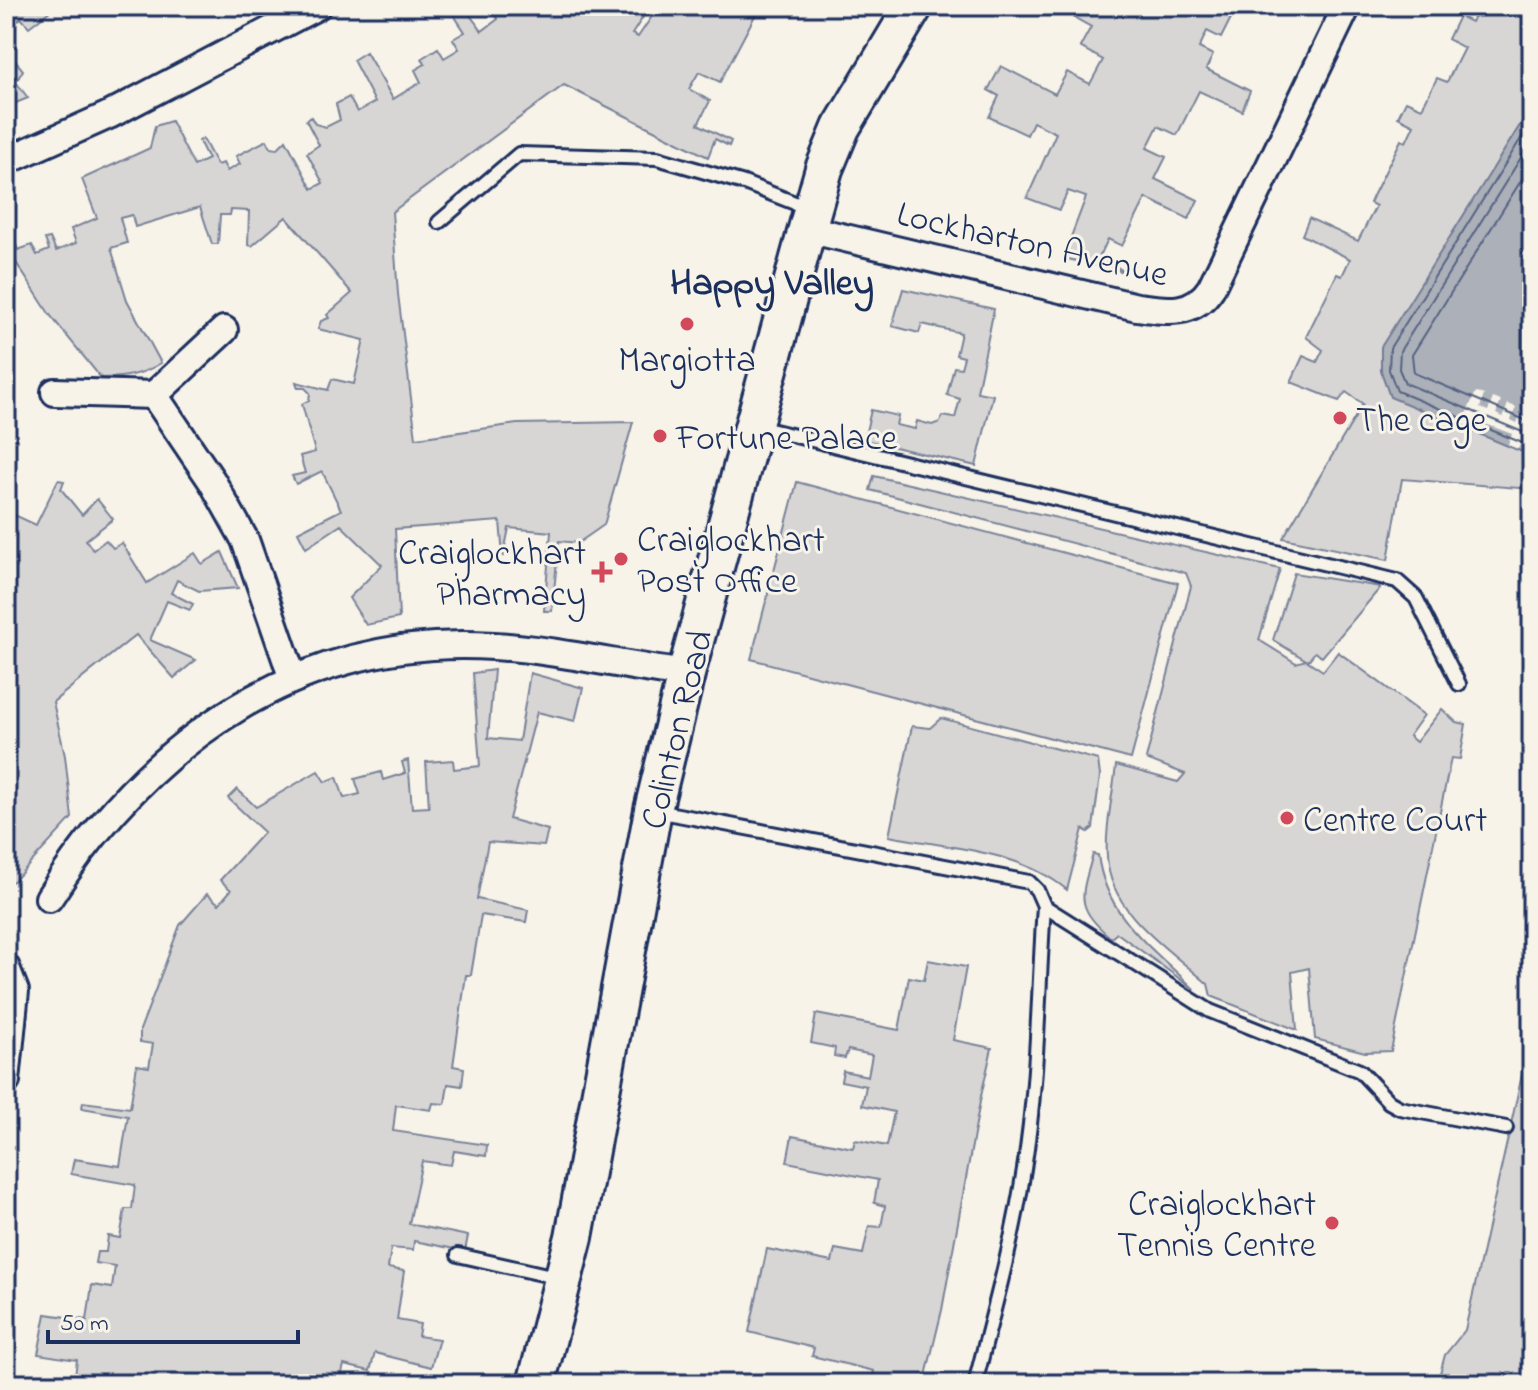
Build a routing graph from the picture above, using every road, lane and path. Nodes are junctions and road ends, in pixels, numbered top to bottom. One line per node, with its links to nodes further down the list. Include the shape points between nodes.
1 (317, 6): 4 (street)
2 (914, 6): 5 (street, Colinton Road, via 841,128)
3 (1347, 6): 5 (street, Lockharton Avenue, via 1211,288 1191,307 1137,307)
4 (6, 161)
5 (810, 220): 6 (lane, via 744,183 657,158 519,154); 10 (street, Colinton Road)
6 (439, 222)
7 (224, 330): 9 (street)
8 (55, 392): 9 (street)
9 (154, 395): 12 (street, via 245,540)
10 (755, 426): 11 (street, Colinton Road); 13 (lane, via 1397,581 1416,598)
11 (686, 674): 12 (street, via 491,645 357,655); 14 (street, Colinton Road)
12 (293, 679): 15 (street, via 208,726 153,769 105,819)
13 (1459, 684)
14 (653, 810): 16 (lane, via 1029,882); 21 (street, Colinton Road)
15 (49, 898)
16 (1044, 906): 19 (lane, via 1210,1011 1360,1071 1400,1108); 23 (lane, via 1034,1090 1024,1167)
17 (6, 968): 18 (street, via 15,991)
18 (6, 1081)
19 (1506, 1128)
20 (458, 1255): 21 (lane)
21 (564, 1279): 22 (street, Colinton Road)
22 (536, 1384)
23 (975, 1384)

